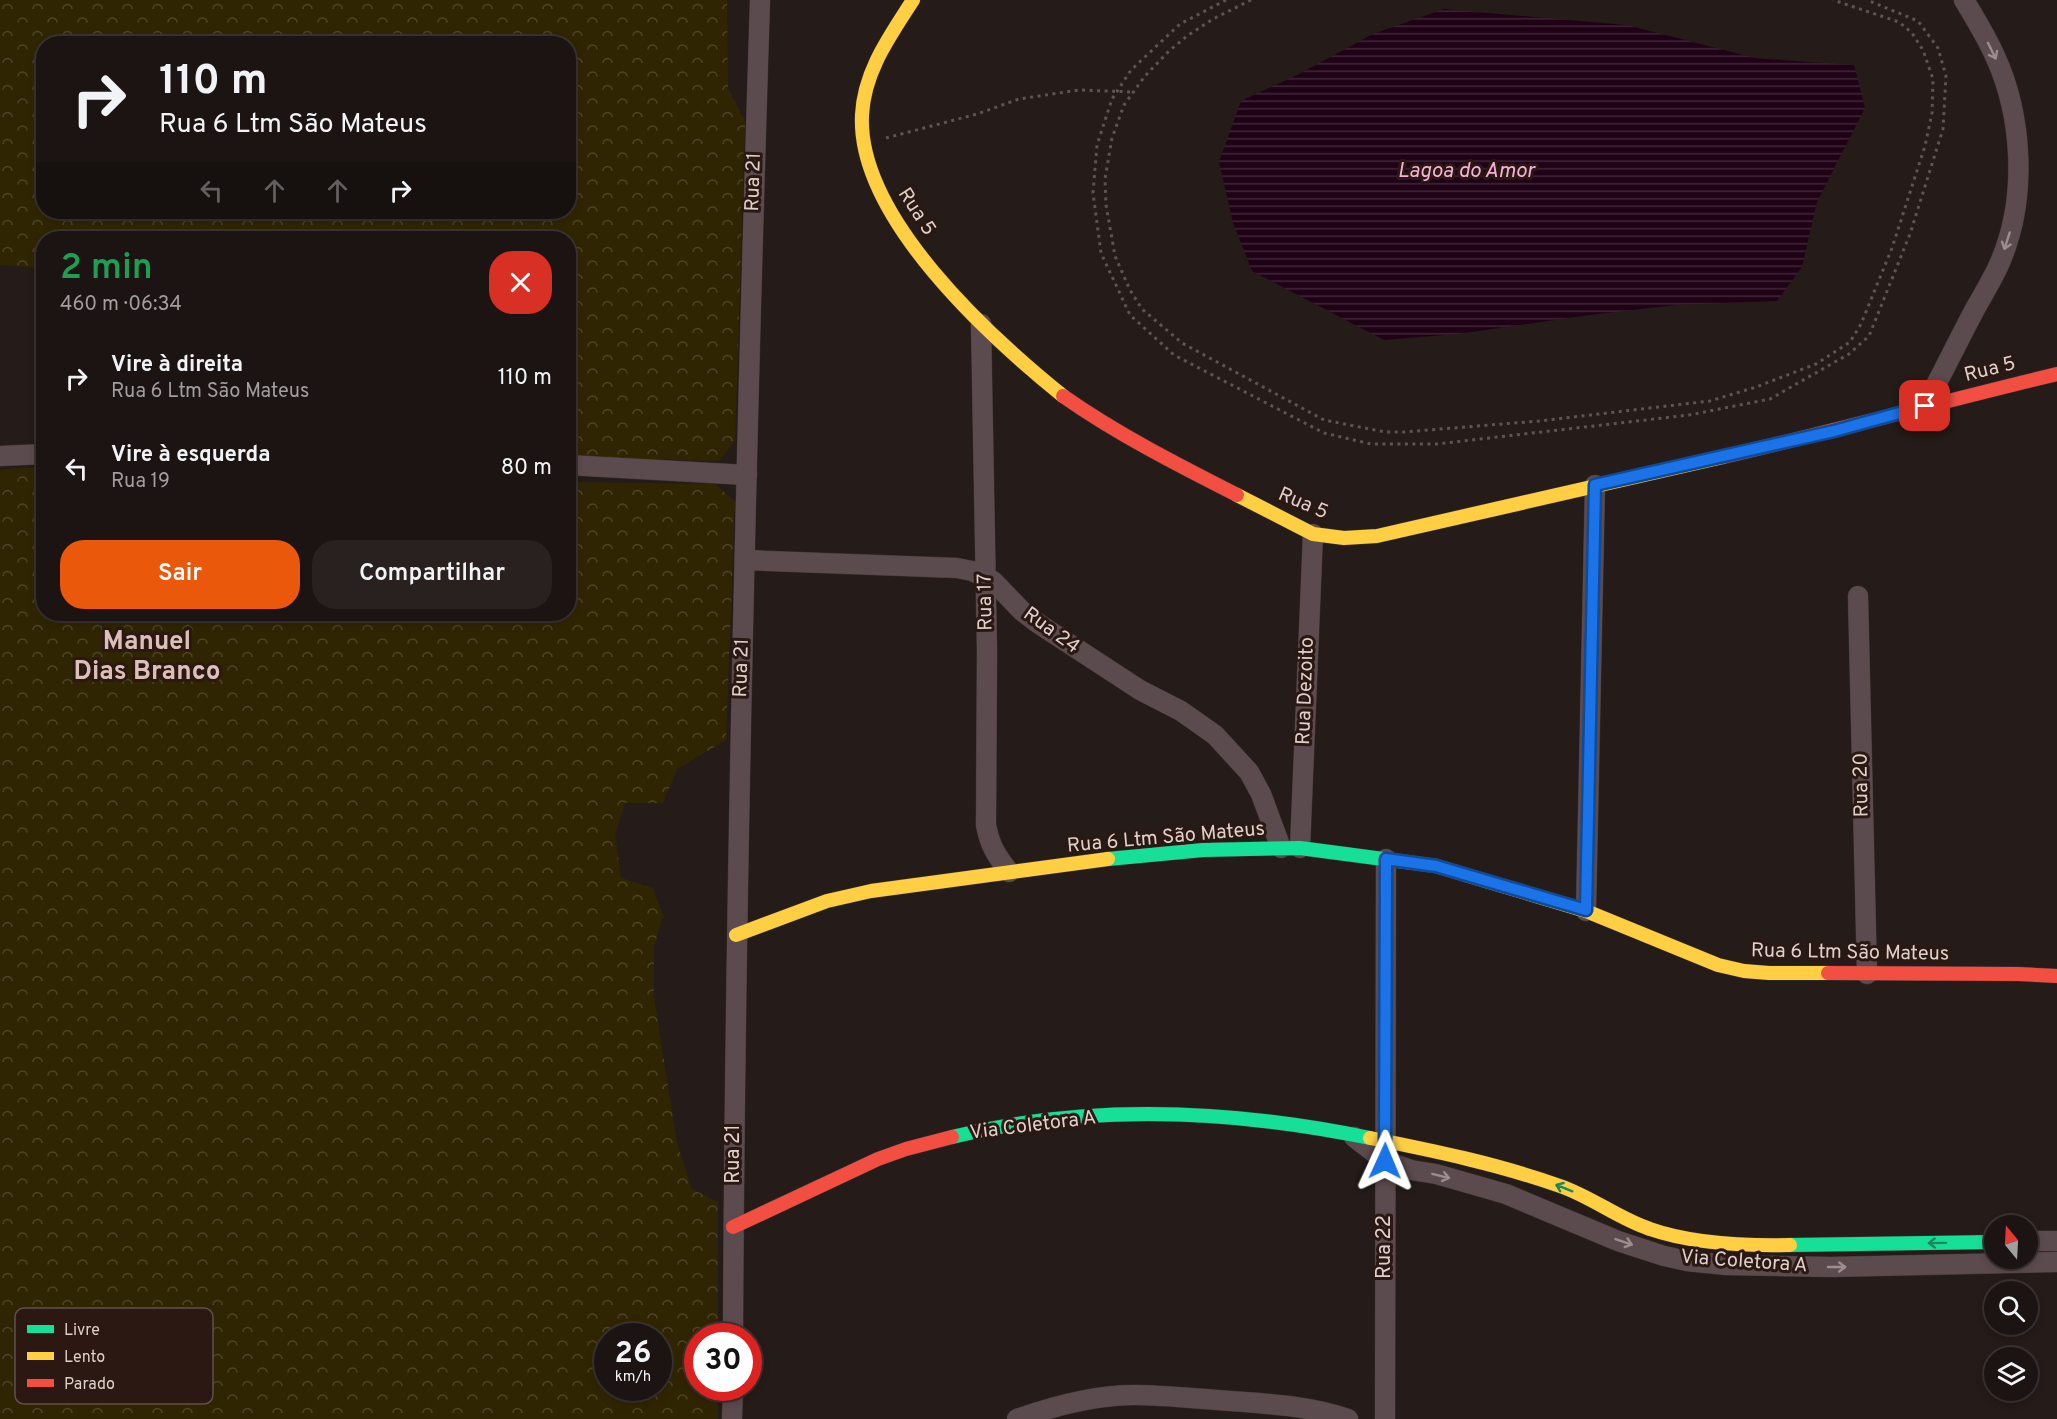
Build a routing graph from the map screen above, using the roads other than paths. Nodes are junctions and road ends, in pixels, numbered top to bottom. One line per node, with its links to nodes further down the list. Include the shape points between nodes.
1 (760, 0): 10 (street, Rua 21)
2 (913, 0): 4 (street, Rua 5, via 876,59 867,85 862,116 865,143 890,213 928,265)
3 (1964, 0): 6 (street, one-way to 6, via 1995,57 2008,91 2017,152 2014,218 2001,260)
4 (981, 324): 12 (street, Rua 5, via 1030,370 1089,414 1189,471); 14 (street, Rua 17)
5 (2057, 374): 6 (street, Rua 5)
6 (1925, 406): 11 (street, Rua 5, via 1834,431)
7 (36, 454): 8 (street)
8 (0, 456)
9 (576, 465): 10 (street)
10 (747, 475): 13 (street, Rua 21)
11 (1595, 485): 12 (street, Rua 5, via 1377,536 1344,538); 19 (street)
12 (1313, 534): 16 (street, Rua Dezoito)
13 (745, 560): 14 (street, Rua 24, via 957,568); 20 (street, Rua 21)
14 (986, 577): 16 (street, Rua 24, via 1039,624 1215,735 1250,772); 18 (street, Rua 17, via 986,825 993,851)
15 (1858, 596): 21 (street, Rua 20)
16 (1291, 848): 17 (street, Rua 6 Ltm São Mateus); 18 (street, Rua 6 Ltm São Mateus, via 1136,855)
17 (1386, 859): 19 (street, Rua 6 Ltm São Mateus, via 1436,866); 24 (street, Rua 22)
18 (1009, 872): 20 (street, Rua 6 Ltm São Mateus, via 851,895)
19 (1586, 910): 21 (street, Rua 6 Ltm São Mateus, via 1744,972)
20 (736, 935): 26 (street, Rua 21)
21 (1867, 974): 22 (street, Rua 6 Ltm São Mateus)
22 (2057, 975)
23 (1350, 1133): 24 (street, Via Coletora A); 25 (street, Via Coletora A); 26 (street, Via Coletora A, via 1196,1114 1096,1117 1003,1126 945,1138 878,1159)
24 (1385, 1140): 25 (street, Rua 22); 29 (street, Via Coletora A, one-way to 24, via 1748,1246 1674,1236 1649,1229 1563,1187 1498,1166)
25 (1385, 1161): 30 (street, Via Coletora A, one-way to 30, via 1506,1194 1618,1241 1688,1261 1832,1267); 36 (street, Rua 22)
26 (733, 1227): 31 (street, Rua 21)
27 (2038, 1241): 28 (street)
28 (2057, 1241)
29 (1984, 1242)
30 (2057, 1262)
31 (733, 1323)
32 (733, 1401): 33 (street)
33 (732, 1419)
34 (1017, 1419): 35 (street, via 1083,1401 1133,1395 1296,1406)
35 (1348, 1419)
36 (1385, 1419)

